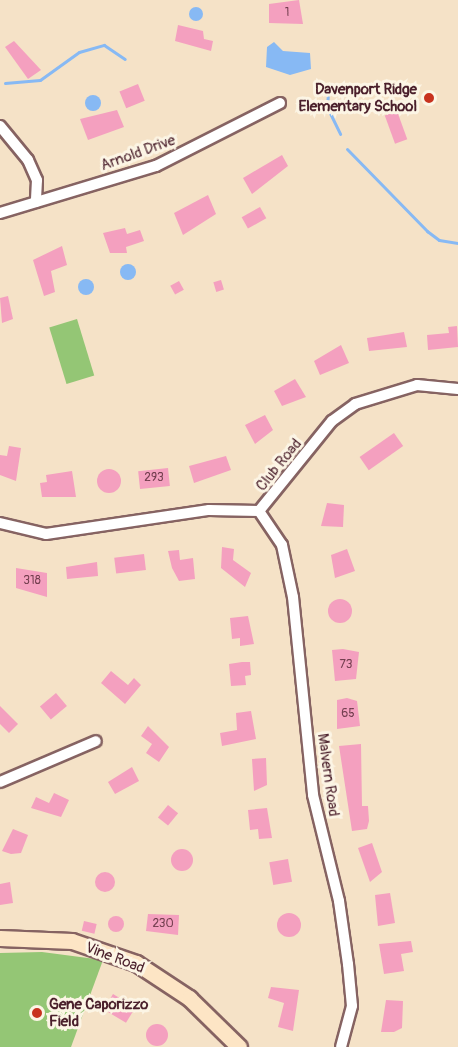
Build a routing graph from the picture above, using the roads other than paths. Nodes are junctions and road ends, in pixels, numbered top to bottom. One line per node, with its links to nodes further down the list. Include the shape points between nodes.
1 (280, 103): 3 (street, Arnold Drive, via 156,166)
2 (0, 126): 3 (street, via 28,160 37,180)
3 (36, 202): 4 (street, Arnold Drive)
4 (0, 213)
5 (458, 389): 6 (street, Club Road, via 417,385 355,404 332,421)
6 (259, 511): 7 (street, Club Road, via 208,510 46,534); 12 (street, Malvern Road, via 282,544 293,597 314,795 339,901 348,964 352,1006)
7 (0, 523)
8 (96, 741): 9 (street)
9 (0, 782)
10 (0, 938): 11 (street, Vine Road, via 72,941 136,963 189,998)
11 (239, 1047)
12 (341, 1047)

